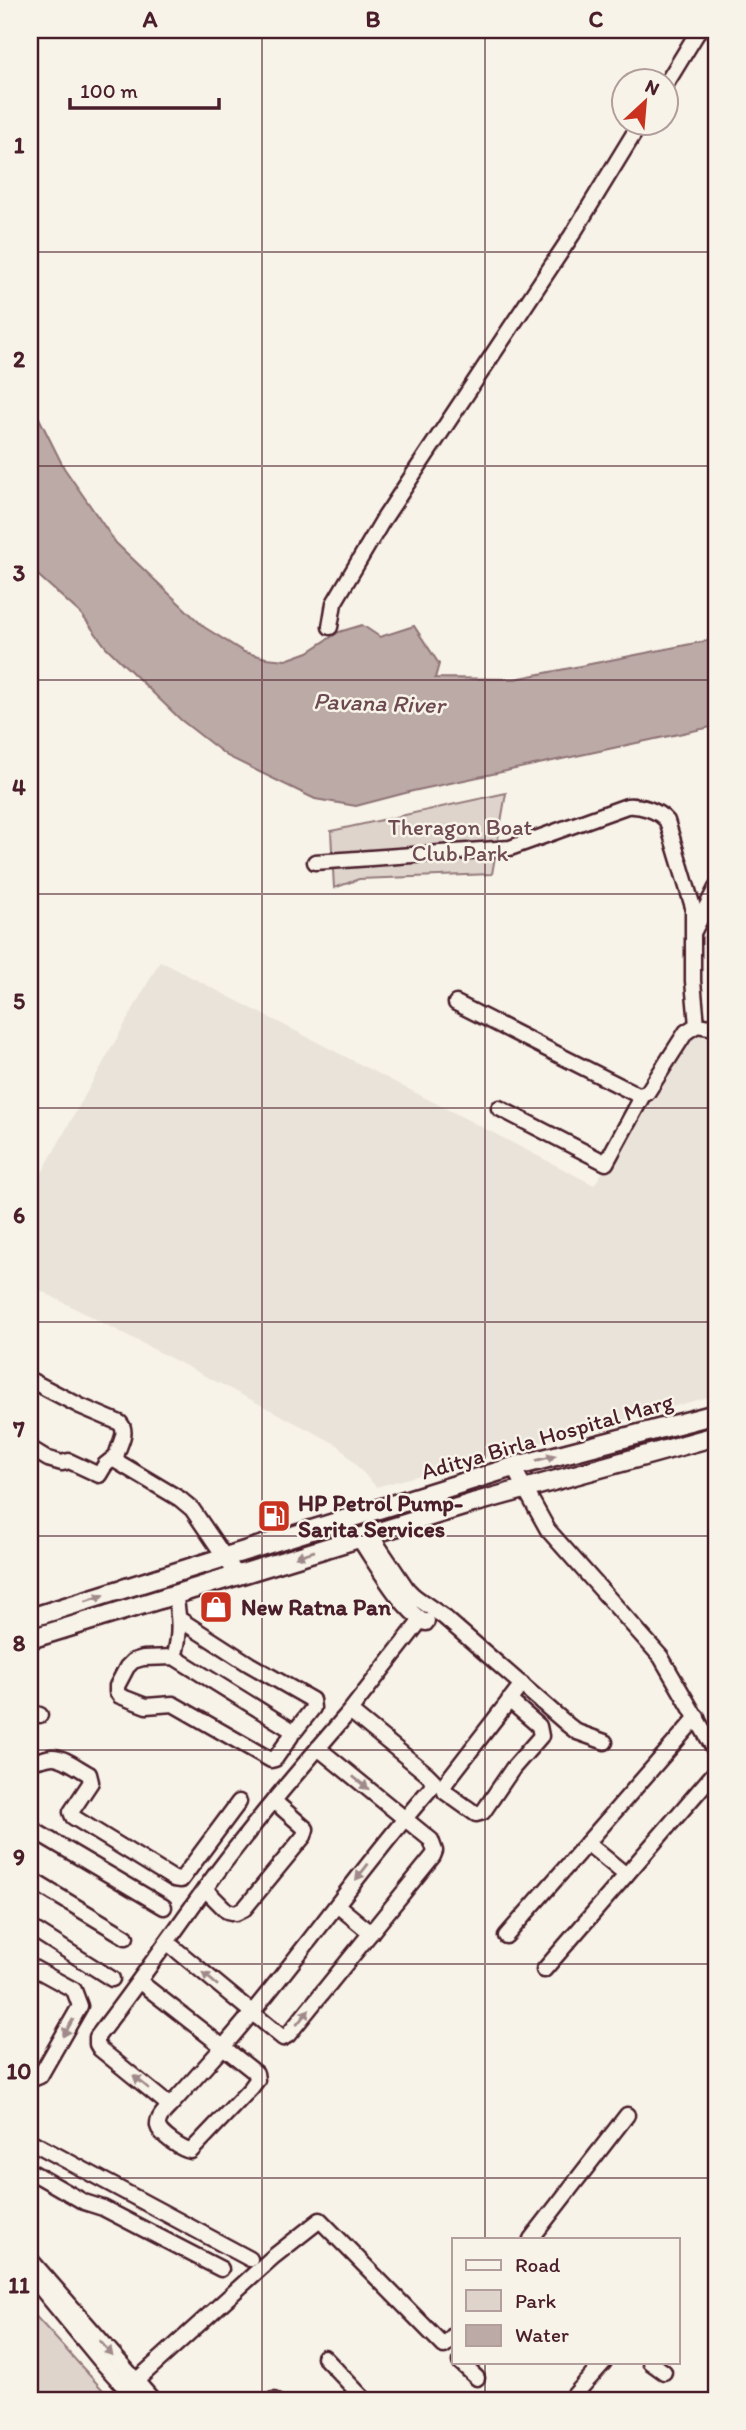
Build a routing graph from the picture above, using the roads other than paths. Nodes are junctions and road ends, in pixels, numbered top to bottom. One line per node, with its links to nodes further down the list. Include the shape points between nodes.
1 (699, 30): 2 (street)
2 (677, 66)
3 (633, 136): 4 (street, via 383,520 334,603)
4 (330, 627)
5 (315, 862): 7 (street, via 510,848 634,806 656,812 667,821 693,907)
6 (716, 888): 7 (street)
7 (693, 933): 9 (street)
8 (456, 1003): 11 (street)
9 (697, 1025): 10 (street); 11 (street, via 686,1032)
10 (716, 1028)
11 (643, 1095): 12 (street, via 606,1163)
12 (499, 1108)
13 (30, 1380): 18 (street, via 120,1423 124,1432)
14 (716, 1414): 15 (main road, Aditya Birla Hospital Marg)
15 (635, 1436): 19 (main road); 20 (main road, Aditya Birla Hospital Marg, one-way to 15)
16 (716, 1436): 19 (main road, Aditya Birla Hospital Marg)
17 (30, 1448): 18 (street, via 48,1459 69,1461 99,1475)
18 (115, 1457): 23 (street, via 120,1465 192,1509)
19 (641, 1457): 21 (main road, Aditya Birla Hospital Marg)
20 (513, 1467): 21 (street); 23 (main road, Aditya Birla Hospital Marg)
21 (526, 1488): 22 (main road, Aditya Birla Hospital Marg); 34 (street, via 548,1530 660,1657)
22 (364, 1536): 24 (main road, Aditya Birla Hospital Marg, one-way to 24); 26 (street)
23 (225, 1556): 24 (street); 27 (main road, Aditya Birla Hospital Marg, one-way to 23)
24 (237, 1575): 25 (main road, Aditya Birla Hospital Marg)
25 (175, 1594): 28 (street); 29 (main road, Aditya Birla Hospital Marg)
26 (410, 1599): 31 (street, via 444,1617); 33 (street, via 426,1609 426,1623 421,1620)
27 (30, 1618)
28 (179, 1619): 30 (street); 30 (street, via 312,1700 313,1708 295,1731)
29 (30, 1639)
30 (174, 1657): 35 (street, via 133,1661 117,1692 146,1706 173,1704 271,1760)
31 (522, 1684): 32 (street); 36 (street, via 577,1732)
32 (509, 1700): 32 (street, via 539,1726 541,1736 483,1812 476,1814 443,1786)
33 (350, 1711): 37 (street); 43 (street, via 433,1780)
34 (697, 1717): 38 (street); 45 (street)
35 (291, 1736)
36 (604, 1742)
37 (318, 1748): 41 (street); 43 (street, one-way to 43)
38 (716, 1752)
39 (30, 1760): 42 (street, via 58,1757 89,1774 91,1782 71,1812 73,1817 174,1880 181,1880)
40 (716, 1772): 46 (street)
41 (274, 1801): 48 (street); 48 (street, via 306,1829 304,1836 244,1909 227,1911)
42 (239, 1802)
43 (404, 1818): 49 (street, one-way to 49); 52 (street, via 431,1840 435,1851)
44 (30, 1828): 50 (street)
45 (587, 1843): 46 (street); 53 (street)
46 (626, 1875): 57 (street)
47 (30, 1879): 54 (street)
48 (205, 1889): 55 (street)
49 (337, 1905): 52 (street); 60 (street)
50 (164, 1907)
51 (30, 1927): 58 (street)
52 (371, 1933): 60 (street, one-way to 52, via 278,2036 288,2035)
53 (506, 1936)
54 (127, 1937)
55 (168, 1943): 59 (street); 60 (street, one-way to 55)
56 (30, 1967): 62 (street, one-way to 62, via 74,1990 80,2006 40,2076)
57 (544, 1970)
58 (112, 1979)
59 (140, 1982): 61 (street); 63 (street, one-way to 59, via 97,2044)
60 (252, 2014): 61 (street)
61 (223, 2047): 63 (street); 63 (street, via 256,2073 257,2080 191,2151 183,2150 160,2130 161,2116)
62 (30, 2080)
63 (170, 2106)
64 (627, 2115): 67 (street)
65 (30, 2141): 69 (street)
66 (30, 2171): 70 (street)
67 (532, 2238)
68 (30, 2259): 79 (street, one-way to 79)
69 (250, 2259)
70 (221, 2269)
71 (30, 2275): 79 (street)
72 (451, 2345): 79 (street, via 320,2220 272,2257)
73 (324, 2357): 81 (street)
74 (462, 2364): 78 (street)
75 (602, 2364): 82 (street)
76 (653, 2364): 77 (street)
77 (664, 2372)
78 (477, 2378)
79 (133, 2391): 80 (street)
80 (153, 2400)
81 (365, 2400)
82 (570, 2400)

